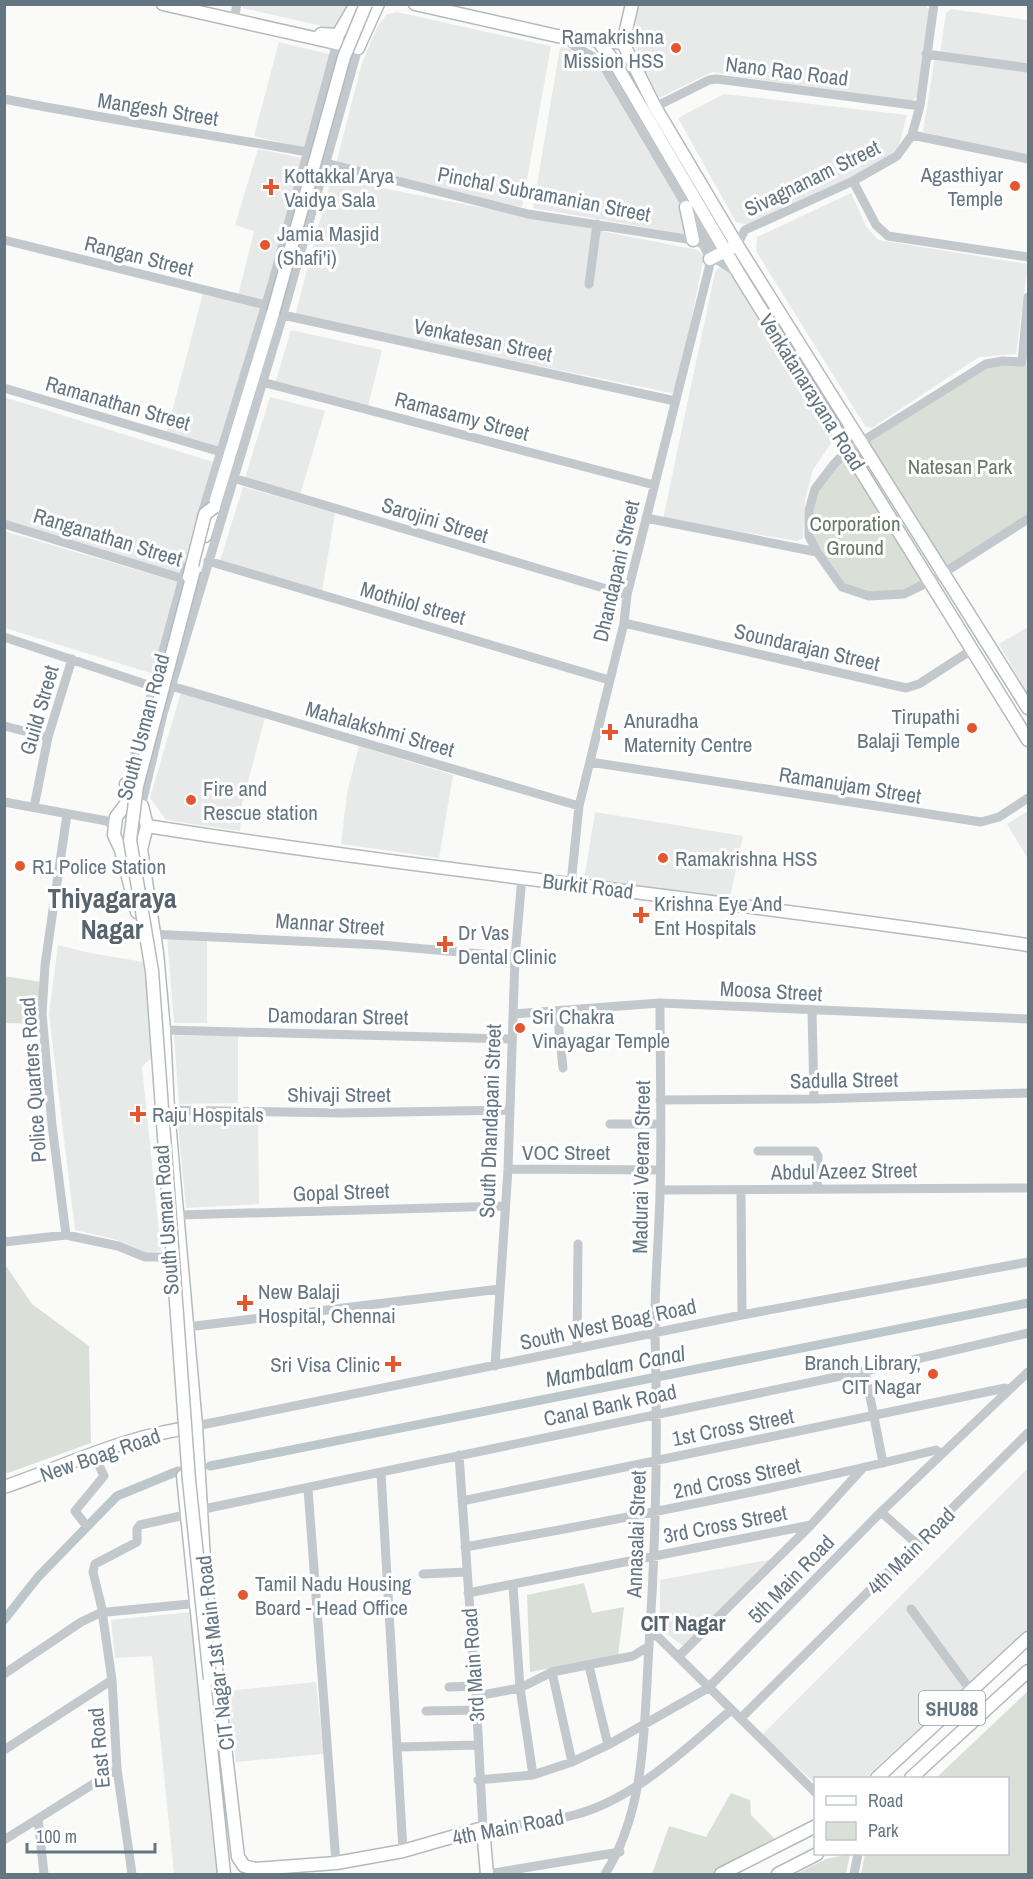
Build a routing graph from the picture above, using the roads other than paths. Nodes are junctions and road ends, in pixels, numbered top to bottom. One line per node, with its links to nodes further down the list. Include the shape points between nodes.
1 (163, 4): 10 (main road)
2 (204, 4): 10 (main road)
3 (356, 4): 10 (main road, via 338,35 332,36)
4 (366, 4): 33 (main road, bridge, via 344,57)
5 (378, 4): 15 (main road)
6 (415, 4): 9 (main road)
7 (632, 4): 14 (main road)
8 (934, 4): 16 (street, Sivagnanam Street)
9 (442, 8): 11 (main road)
10 (236, 12): 13 (main road)
11 (566, 37): 12 (main road); 26 (street, via 571,45 592,54 603,65)
12 (599, 42): 14 (main road); 30 (main road, Venkatanarayana Road, via 615,63)
13 (331, 43): 15 (main road); 22 (street, South Usman Road, via 334,51)
14 (623, 43): 20 (main road, Venkatanarayana Road)
15 (358, 48): 24 (street, South Usman Road)
16 (926, 54): 17 (street); 19 (street, Sivagnanam Street)
17 (1029, 68)
18 (4, 99): 22 (street, Mangesh Street)
19 (920, 106): 20 (street, Nano Rao Road, via 717,79); 21 (street, Sivagnanam Street)
20 (655, 107): 30 (main road, Venkatanarayana Road)
21 (912, 135): 23 (street); 25 (street, Sivagnanam Street, via 897,156)
22 (307, 152): 24 (street, Mangesh Street); 35 (street, South Usman Road)
23 (1029, 159)
24 (327, 163): 27 (street, Pinchal Subramanian Street, via 528,214); 35 (street, South Usman Road)
25 (853, 181): 30 (street, Sivagnanam Street, via 745,230); 31 (street, via 876,225 888,236)
26 (686, 207): 29 (main road); 30 (street)
27 (597, 224): 29 (street, Pinchal Subramanian Street); 32 (street)
28 (4, 240): 35 (street, Rangan Street)
29 (693, 240): 30 (street)
30 (720, 257): 39 (street, Dhandapani Street); 40 (main road, Venkatanarayana Road); 41 (main road, Venkatanarayana Road, via 739,274)
31 (1029, 257)
32 (589, 284)
33 (278, 295): 35 (main road, bridge); 43 (main road, via 281,308 237,452)
34 (1029, 297): 36 (street)
35 (274, 311): 37 (street, South Usman Road); 39 (street, Venkatesan Street); 42 (street, South Usman Road); 46 (main road)
36 (1025, 363): 40 (street, via 986,364)
37 (262, 382): 43 (street, South Usman Road); 45 (street, Ramasamy Street)
38 (4, 388): 42 (street, Ramanathan Street)
39 (675, 401): 45 (street, Dhandapani Street)
40 (861, 444): 41 (street); 52 (main road, Venkatanarayana Road)
41 (848, 450): 50 (street, via 814,489 809,536); 54 (main road, Venkatanarayana Road)
42 (221, 452): 53 (street, South Usman Road)
43 (239, 457): 44 (street, South Usman Road)
44 (233, 478): 51 (street, South Usman Road); 56 (street, Sarojini Street)
45 (654, 485): 47 (street, Dhandapani Street)
46 (214, 507): 69 (main road, bridge, via 205,514 142,747 132,781); 189 (main road, South Usman Road, bridge, via 137,786 130,840 152,971 199,1592)
47 (646, 518): 50 (street); 56 (street, Dhandapani Street)
48 (1027, 521): 52 (street)
49 (4, 524): 53 (street, Ranganathan Street)
50 (817, 552): 54 (street, via 842,586 869,596 904,594)
51 (207, 561): 55 (street, South Usman Road); 61 (street, Mothilol street)
52 (942, 572): 54 (street); 64 (main road, Venkatanarayana Road)
53 (183, 579): 55 (street, Ranganathan Street); 63 (street, South Usman Road)
54 (931, 581): 59 (main road, Venkatanarayana Road)
55 (201, 584): 62 (street, South Usman Road)
56 (627, 596): 57 (street, Dhandapani Street)
57 (624, 623): 59 (street, Soundarajan Street, via 906,688 919,684); 61 (street, Dhandapani Street)
58 (4, 637): 60 (street)
59 (973, 649): 67 (main road, Venkatanarayana Road)
60 (72, 659): 63 (street); 66 (street, Guild Street)
61 (609, 680): 68 (street, Dhandapani Street)
62 (171, 686): 73 (street, South Usman Road); 74 (street, Mahalakshmi Street)
63 (154, 687): 69 (street, South Usman Road)
64 (1029, 708)
65 (4, 726): 66 (street)
66 (48, 737): 75 (street, Guild Street)
67 (1029, 740)
68 (590, 762): 70 (street, Ramanujam Street, via 981,822 999,817); 74 (street, Dhandapani Street)
69 (126, 784): 72 (street, South Usman Road)
70 (1029, 798)
71 (4, 802): 75 (street)
72 (127, 803): 73 (main road); 78 (main road, South Usman Road, via 116,817)
73 (142, 806): 77 (main road, South Usman Road)
74 (579, 806): 82 (street, Dhandapani Street)
75 (34, 807): 76 (street)
76 (67, 814): 78 (street, via 107,821); 110 (street, Police Quarters Road, via 42,1014 51,1125)
77 (147, 826): 79 (main road, South Usman Road); 81 (main road, Burkit Road)
78 (114, 827): 80 (main road, South Usman Road)
79 (141, 849): 80 (main road); 83 (main road, South Usman Road)
80 (121, 850): 83 (main road, South Usman Road)
81 (522, 877): 82 (main road, Burkit Road); 85 (street, South Dhandapani Street)
82 (571, 884): 84 (main road, Burkit Road, via 823,914)
83 (147, 934): 85 (street, Mannar Street, via 380,945); 91 (main road, South Usman Road); 113 (main road, South Usman Road)
84 (1029, 945)
85 (515, 957): 89 (street, South Dhandapani Street)
86 (660, 1003): 87 (street, Moosa Street); 88 (street, Moosa Street); 96 (street, Madurai Veeran Street)
87 (557, 1011): 89 (street, Moosa Street); 93 (street)
88 (812, 1011): 90 (street, Moosa Street); 95 (street)
89 (513, 1014): 92 (street, South Dhandapani Street)
90 (1029, 1019)
91 (164, 1030): 92 (street, Damodaran Street); 97 (main road, South Usman Road)
92 (512, 1039): 98 (street, South Dhandapani Street)
93 (563, 1068)
94 (1029, 1093): 95 (street, Sadulla Street)
95 (814, 1099): 96 (street, Sadulla Street)
96 (660, 1100): 100 (street, Madurai Veeran Street)
97 (168, 1110): 98 (street, Shivaji Street); 109 (main road, South Usman Road)
98 (510, 1110): 102 (street, South Dhandapani Street)
99 (610, 1124): 100 (street)
100 (659, 1124): 103 (street, Madurai Veeran Street)
101 (758, 1150): 105 (street, via 815,1151)
102 (508, 1169): 103 (street, VOC Street); 108 (street, South Dhandapani Street)
103 (659, 1170): 106 (street, Madurai Veeran Street)
104 (1029, 1188): 105 (street, Abdul Azeez Street)
105 (817, 1189): 107 (street, Abdul Azeez Street)
106 (661, 1190): 107 (street, Abdul Azeez Street); 118 (street, Madurai Veeran Street)
107 (741, 1191): 116 (street)
108 (505, 1206): 109 (street, Gopal Street); 115 (street, South Dhandapani Street)
109 (178, 1215): 117 (main road, South Usman Road)
110 (66, 1235): 111 (street); 113 (street, via 118,1246 145,1257)
111 (4, 1242)
112 (578, 1244): 120 (street)
113 (169, 1257): 128 (main road, South Usman Road)
114 (1029, 1262): 116 (street, South West Boag Road)
115 (500, 1289): 117 (street); 121 (street, South Dhandapani Street)
116 (742, 1315): 118 (street, South West Boag Road)
117 (187, 1327): 127 (main road, South Usman Road)
118 (655, 1332): 120 (street, South West Boag Road); 125 (street, Annasalai Street)
119 (1029, 1333): 122 (street, Canal Bank Road)
120 (577, 1348): 121 (street, South West Boag Road)
121 (495, 1366): 127 (street, South West Boag Road)
122 (865, 1371): 125 (street, Canal Bank Road); 126 (street)
123 (1029, 1372): 124 (street, 5th Main Road)
124 (1009, 1390): 126 (street, 1st Cross Street); 131 (street, 5th Main Road)
125 (658, 1413): 132 (street, Canal Bank Road); 133 (street, Annasalai Street)
126 (873, 1417): 133 (street, 1st Cross Street); 134 (street)
127 (196, 1426): 128 (main road, New Boag Road); 140 (main road, CIT Nagar 1st Main Road)
128 (181, 1428): 130 (main road, New Boag Road); 143 (main road, South Usman Road)
129 (1029, 1433): 146 (street, 4th Main Road)
130 (93, 1452): 137 (main road, New Boag Road); 144 (street, via 104,1476 75,1511)
131 (941, 1454): 134 (street, 2nd Cross Street, via 936,1450); 141 (street, 5th Main Road)
132 (459, 1455): 136 (street, Canal Bank Road); 139 (street, 3rd Main Road)
133 (657, 1460): 139 (street, 1st Cross Street); 142 (street, Annasalai Street)
134 (883, 1463): 135 (street, 2nd Cross Street)
135 (861, 1470): 142 (street, 2nd Cross Street); 145 (street)
136 (381, 1473): 138 (street, Canal Bank Road); 178 (street)
137 (4, 1487)
138 (308, 1489): 140 (street, Canal Bank Road); 197 (street)
139 (462, 1501): 147 (street, 3rd Main Road)
140 (199, 1510): 153 (main road, CIT Nagar 1st Main Road)
141 (881, 1512): 146 (street); 168 (street, 5th Main Road)
142 (656, 1513): 147 (street, 2nd Cross Street); 148 (street, Annasalai Street)
143 (185, 1515): 154 (main road, South Usman Road); 156 (street, East Road, via 140,1525 137,1542 95,1564 93,1572)
144 (85, 1524)
145 (812, 1525): 148 (street, 3rd Cross Street); 160 (street)
146 (918, 1545): 174 (street, 4th Main Road)
147 (465, 1547): 149 (street, 3rd Main Road)
148 (655, 1557): 151 (street, 3rd Cross Street); 157 (street, Annasalai Street)
149 (467, 1572): 150 (street); 152 (street, 3rd Main Road)
150 (423, 1574)
151 (513, 1586): 152 (street, 3rd Cross Street); 167 (street)
152 (468, 1593): 169 (street, 3rd Main Road)
153 (208, 1602): 154 (street); 189 (main road, CIT Nagar 1st Main Road)
154 (195, 1603): 156 (street); 189 (main road, South Usman Road)
155 (910, 1609): 170 (street)
156 (103, 1613): 164 (street, via 81,1622); 165 (street, East Road)
157 (651, 1630): 159 (street, Annasalai Street); 160 (street)
158 (1029, 1638): 170 (main road, SHU88)
159 (649, 1646): 161 (street, via 633,1656); 175 (street, Annasalai Street)
160 (678, 1657): 168 (street)
161 (589, 1666): 163 (street); 177 (street)
162 (1029, 1671): 184 (main road, SHU88)
163 (552, 1672): 167 (street); 180 (street)
164 (4, 1674)
165 (112, 1680): 179 (street); 181 (street, East Road)
166 (449, 1687): 169 (street)
167 (520, 1688): 169 (street); 182 (street)
168 (708, 1688): 172 (street); 175 (street, 5th Main Road)
169 (476, 1691): 171 (street, 3rd Main Road)
170 (971, 1691): 183 (main road, SHU88)
171 (477, 1710): 173 (street); 176 (street, 3rd Main Road)
172 (731, 1710): 174 (street); 186 (street, 4th Main Road, via 657,1774)
173 (426, 1712)
174 (741, 1718): 187 (street)
175 (645, 1724): 177 (street, 5th Main Road); 186 (street, Annasalai Street)
176 (478, 1744): 178 (street); 185 (street, 3rd Main Road)
177 (608, 1745): 180 (street, 5th Main Road)
178 (398, 1747): 193 (street)
179 (4, 1750)
180 (572, 1762): 182 (street, 5th Main Road)
181 (117, 1769): 188 (street); 200 (street, East Road)
182 (533, 1775): 185 (street, 5th Main Road)
183 (879, 1777)
184 (913, 1777)
185 (478, 1780): 191 (street, 3rd Main Road)
186 (636, 1785): 191 (street, 4th Main Road, via 574,1815); 194 (street, Annasalai Street, via 629,1828)
187 (814, 1791)
188 (39, 1819): 192 (street); 199 (street)
189 (227, 1825): 198 (main road, CIT Nagar 1st Main Road, via 240,1863); 201 (main road)
190 (814, 1827): 204 (main road)
191 (483, 1828): 193 (main road, 4th Main Road); 202 (main road, 3rd Main Road)
192 (4, 1840)
193 (403, 1851): 197 (main road, 4th Main Road)
194 (620, 1852): 202 (street); 203 (street, Annasalai Street)
195 (815, 1855): 205 (main road)
196 (858, 1855): 206 (street)
197 (336, 1863): 198 (main road, 4th Main Road)
198 (255, 1869)
199 (44, 1875)
200 (132, 1875)
201 (224, 1875)
202 (487, 1875)
203 (605, 1875)
204 (722, 1875)
205 (778, 1875)
206 (854, 1875)

